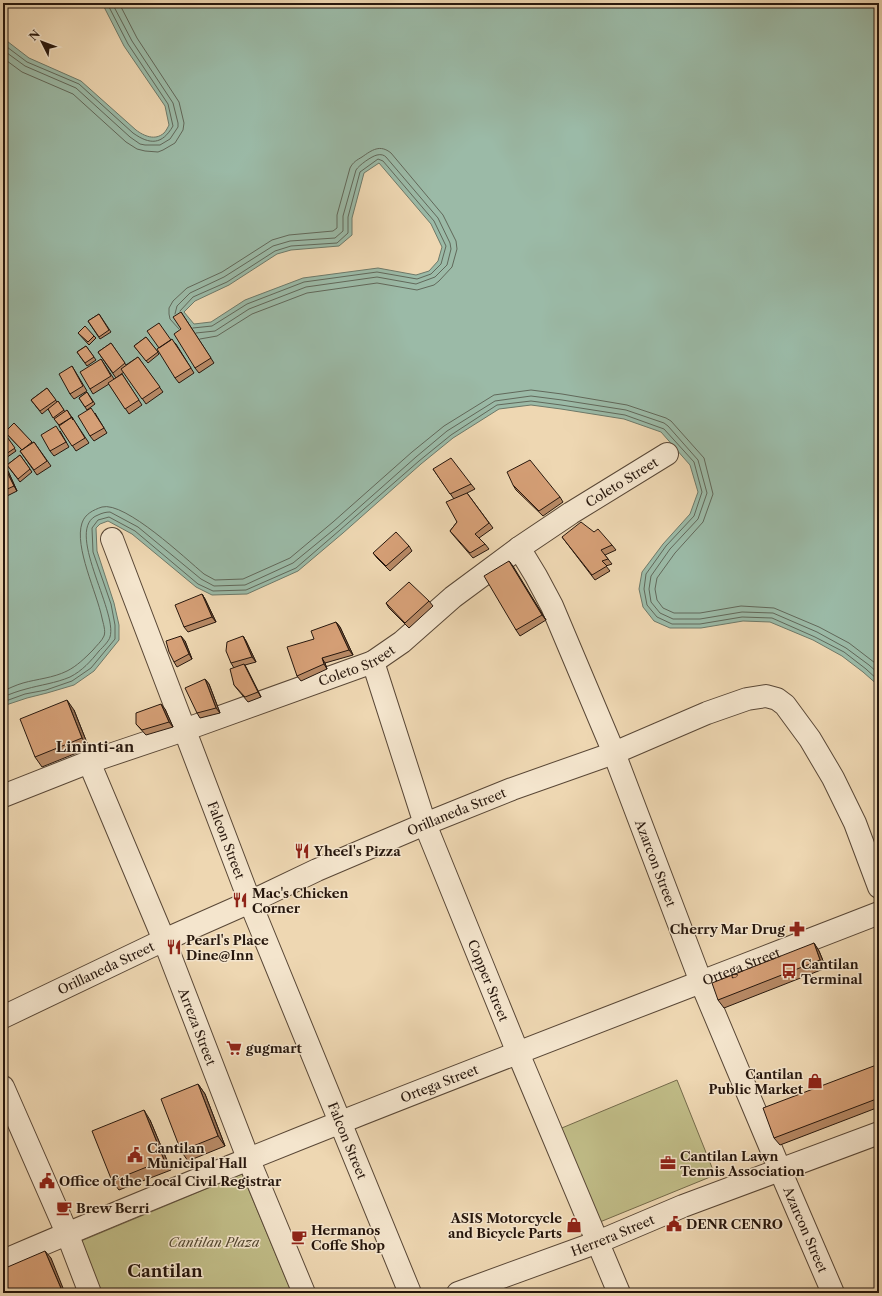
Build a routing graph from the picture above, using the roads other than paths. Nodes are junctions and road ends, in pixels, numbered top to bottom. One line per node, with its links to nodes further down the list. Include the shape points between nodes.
1 (667, 454): 3 (street, Coleto Street)
2 (112, 540): 5 (street, Falcon Street)
3 (518, 548): 4 (street, Coleto Street, via 452,597 402,642); 6 (street, Azarcon Street, via 552,606)
4 (373, 662): 5 (street, Coleto Street); 9 (street, Copper Street)
5 (184, 730): 7 (street, Coleto Street); 11 (street, Falcon Street)
6 (614, 752): 9 (street, Orillaneda Street); 10 (street, Orillaneda Street, via 746,699 766,696 777,699 810,739 833,778 855,823); 14 (street, Azarcon Street)
7 (89, 762): 8 (street, Coleto Street); 13 (street, Arreza Street)
8 (3, 796)
9 (425, 824): 11 (street, Orillaneda Street); 16 (street, Copper Street)
10 (879, 887)
11 (250, 902): 13 (street, Orillaneda Street); 18 (street, Falcon Street)
12 (879, 913): 14 (street, Ortega Street)
13 (164, 940): 15 (street, Orillaneda Street); 20 (street, Arreza Street)
14 (701, 982): 16 (street, Ortega Street); 21 (street, Azarcon Street)
15 (3, 1017)
16 (518, 1053): 18 (street, Ortega Street); 23 (street, Copper Street)
17 (3, 1087): 22 (street)
18 (339, 1122): 20 (street, Ortega Street); 27 (street, Falcon Street)
19 (879, 1133): 21 (street, Herrera Street)
20 (248, 1158): 22 (street, Ortega Street); 26 (street, Arreza Street)
21 (780, 1170): 23 (street, Herrera Street, via 683,1206); 30 (street, Azarcon Street)
22 (67, 1233): 24 (street, Ortega Street); 25 (street)
23 (598, 1242): 28 (street, Herrera Street); 29 (street, Copper Street)
24 (3, 1261)
25 (90, 1293)
26 (304, 1293)
27 (410, 1293)
28 (458, 1293)
29 (619, 1293)
30 (832, 1293)

